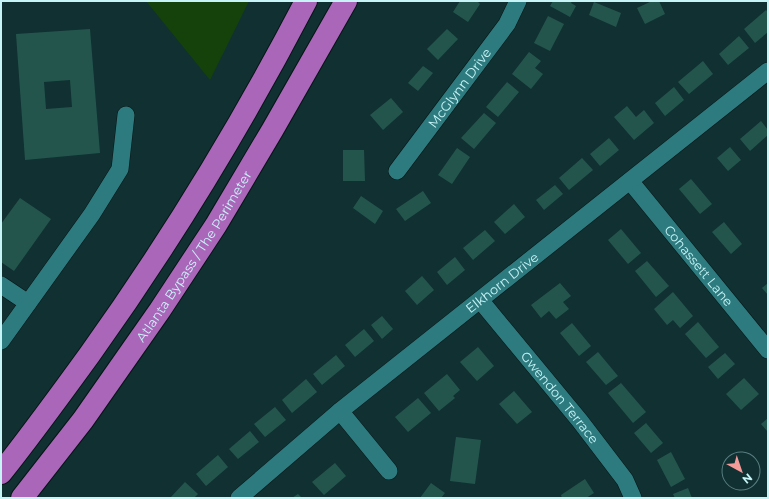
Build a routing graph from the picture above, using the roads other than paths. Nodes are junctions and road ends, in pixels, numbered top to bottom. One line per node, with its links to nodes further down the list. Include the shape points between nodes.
1 (306, 1): 15 (highway, via 244,113 170,237 113,322)
2 (346, 1): 16 (highway, Atlanta Bypass / The Perimeter, via 199,251 83,420)
3 (518, 1): 6 (street, McGlynn Drive, via 507,24)
4 (768, 71): 7 (street, Elkhorn Drive)
5 (126, 115): 10 (street, via 120,169 92,214)
6 (397, 171)
7 (630, 180): 9 (street, Elkhorn Drive); 12 (street, Cohassett Lane)
8 (1, 285): 10 (street)
9 (480, 300): 13 (street, Elkhorn Drive); 18 (street, Gwendon Terrace, via 580,421 625,480)
10 (28, 303): 11 (street)
11 (1, 341)
12 (767, 348)
13 (340, 411): 14 (street); 17 (street, Elkhorn Drive)
14 (389, 471)
15 (1, 473)
16 (22, 498)
17 (239, 498)
18 (634, 498)

